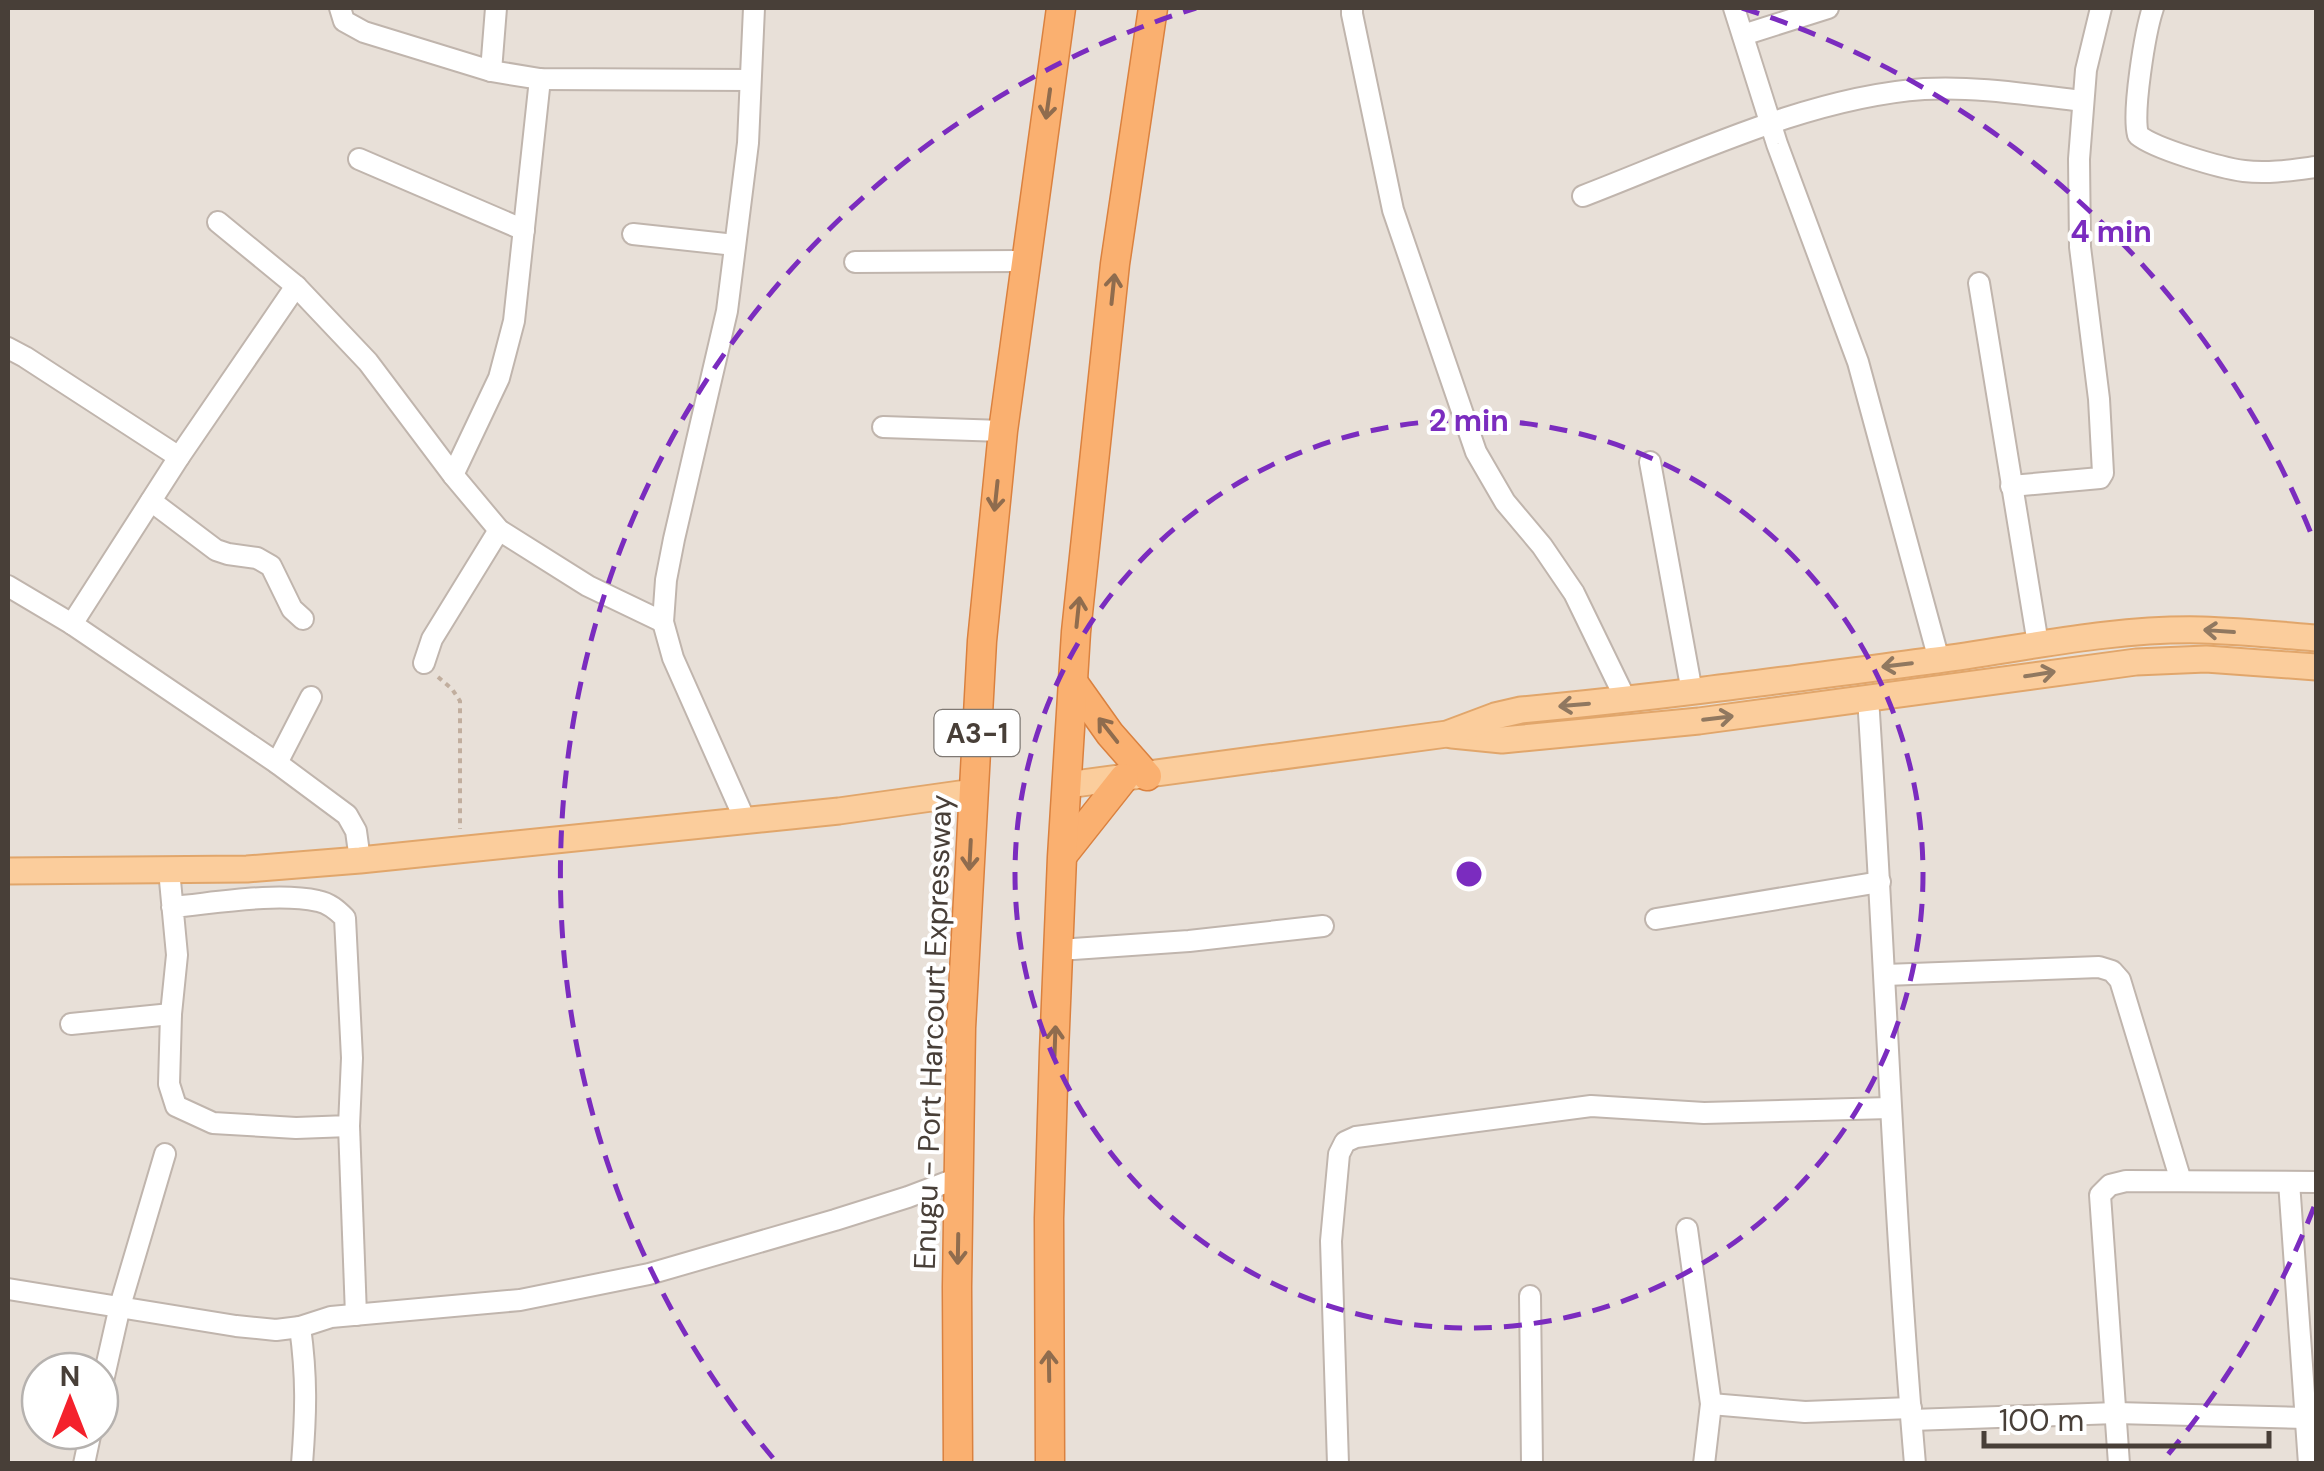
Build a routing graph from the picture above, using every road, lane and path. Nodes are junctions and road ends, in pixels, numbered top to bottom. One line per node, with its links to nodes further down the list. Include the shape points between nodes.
1 (340, 8): 12 (street, via 344,21 364,32)
2 (496, 8): 12 (street)
3 (754, 8): 14 (street)
4 (1060, 8): 24 (highway, Enugu - Port Harcourt Expressway / A3-1, one-way to 24)
5 (1153, 8): 46 (highway, one-way to 5, via 1115,264)
6 (1352, 8): 50 (street, via 1393,210 1476,452 1574,593)
7 (1734, 8): 11 (street)
8 (1828, 8): 11 (street)
9 (2101, 8): 15 (street)
10 (2153, 8): 18 (street, via 2136,115 2144,141 2243,171)
11 (1743, 35): 16 (street)
12 (491, 70): 13 (street)
13 (540, 79): 14 (street); 21 (street)
14 (750, 80): 23 (street)
15 (2083, 101): 16 (street, via 1925,89 1875,95); 34 (street, via 2080,246 2103,473)
16 (1770, 124): 19 (street); 43 (street, via 1858,362)
17 (359, 159): 21 (street)
18 (2316, 167)
19 (1583, 196)
20 (218, 222): 27 (street)
21 (524, 230): 33 (street, via 514,321 499,378)
22 (633, 234): 23 (street)
23 (735, 245): 39 (street, via 727,311 666,580)
24 (1026, 261): 25 (street); 30 (highway, Enugu - Port Harcourt Expressway / A3-1)
25 (855, 262)
26 (1979, 283): 34 (street)
27 (296, 286): 31 (street); 33 (street, via 368,362)
28 (8, 348): 31 (street)
29 (883, 428): 30 (street)
30 (1003, 431): 55 (highway, Enugu - Port Harcourt Expressway / A3-1, one-way to 55)
31 (179, 457): 35 (street)
32 (1650, 462): 47 (street)
33 (453, 475): 36 (street)
34 (2011, 486): 42 (street)
35 (151, 501): 38 (street, via 216,550 271,566); 40 (street)
36 (500, 530): 39 (street, via 588,586); 44 (street)
37 (8, 586): 40 (street)
38 (303, 619)
39 (664, 622): 56 (street, via 672,658)
40 (72, 624): 52 (street)
41 (2316, 638): 42 (main road, one-way to 42, via 2201,630)
42 (2038, 644): 43 (main road)
43 (1939, 660): 47 (main road, one-way to 47)
44 (424, 663): 57 (path, via 460,701)
45 (2316, 667): 49 (main road, one-way to 45, via 2136,662)
46 (1073, 682): 53 (highway, one-way to 46); 54 (highway)
47 (1692, 692): 50 (main road)
48 (310, 698): 52 (street)
49 (1868, 698): 51 (main road, one-way to 49, via 1536,738); 62 (street)
50 (1626, 700): 51 (main road, one-way to 51, via 1521,710)
51 (1447, 734): 53 (main road)
52 (276, 763): 59 (street, via 347,815)
53 (1135, 777): 54 (main road); 58 (highway)
54 (1067, 785): 58 (highway)
55 (974, 792): 56 (main road); 73 (highway, Enugu - Port Harcourt Expressway / A3-1, one-way to 73)
56 (745, 820): 57 (main road)
57 (460, 850): 59 (main road)
58 (1062, 856): 66 (highway)
59 (360, 860): 61 (main road)
60 (8, 870): 61 (main road)
61 (169, 870): 63 (street)
62 (1880, 882): 64 (street); 67 (street)
63 (172, 907): 68 (street, via 177,956); 71 (street, via 281,898 321,901 344,918)
64 (1656, 919)
65 (1323, 926): 66 (street)
66 (1058, 950): 90 (highway, one-way to 66)
67 (1885, 975): 70 (street); 74 (street, via 2112,970)
68 (171, 1014): 69 (street); 71 (street, via 169,1084 176,1106 213,1124)
69 (71, 1024)
70 (1890, 1108): 86 (street); 91 (street, via 1704,1113 1592,1106 1345,1142 1331,1240)
71 (349, 1126): 81 (street)
72 (166, 1154): 80 (street)
73 (958, 1178): 81 (street, via 649,1274 520,1300); 89 (highway, Enugu - Port Harcourt Expressway / A3-1, one-way to 89)
74 (2181, 1180): 75 (street); 85 (street, via 2126,1180 2100,1195)
75 (2289, 1182): 76 (street); 87 (street)
76 (2316, 1182)
77 (1687, 1228): 84 (street)
78 (8, 1288): 80 (street)
79 (1530, 1296): 92 (street)
80 (120, 1306): 82 (street, via 236,1326); 83 (street)
81 (356, 1314): 82 (street)
82 (300, 1327): 88 (street, via 306,1372)
83 (110, 1351)
84 (1711, 1404): 86 (street); 93 (street)
85 (2116, 1413): 86 (street); 87 (street); 95 (street)
86 (1911, 1414): 94 (street)
87 (2306, 1418): 96 (street)
88 (302, 1464)
89 (958, 1464)
90 (1050, 1464)
91 (1338, 1464)
92 (1532, 1464)
93 (1704, 1464)
94 (1915, 1464)
95 (2120, 1464)
96 (2309, 1464)

